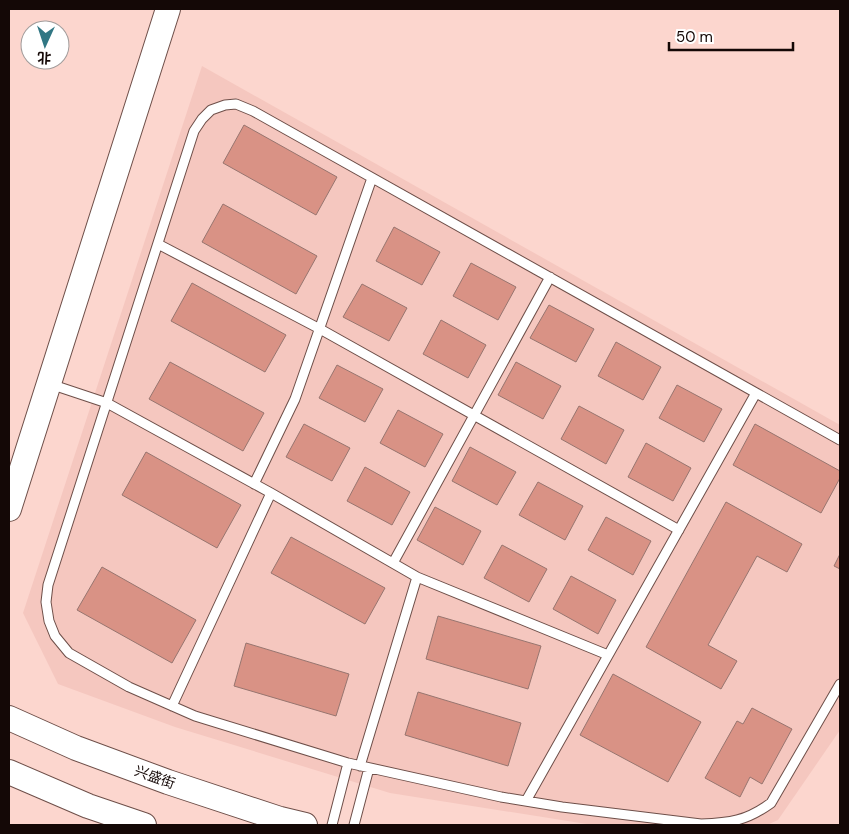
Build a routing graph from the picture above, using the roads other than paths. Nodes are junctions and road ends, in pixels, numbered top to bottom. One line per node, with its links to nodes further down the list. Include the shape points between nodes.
1 (168, 9): 6 (main road)
2 (372, 178): 3 (lane, via 253,111 236,104 225,105 212,110 194,131); 4 (lane); 5 (lane)
3 (158, 244): 5 (lane); 8 (lane)
4 (550, 277): 7 (lane); 9 (lane)
5 (320, 329): 9 (lane); 11 (lane, via 295,400)
6 (49, 383): 8 (lane); 13 (main road)
7 (756, 393): 10 (lane); 14 (lane)
8 (107, 403): 11 (lane); 19 (lane, via 48,585 48,621 55,636 69,652 129,687)
9 (473, 415): 14 (lane); 15 (lane)
10 (840, 440)
11 (254, 484): 12 (lane)
12 (271, 493): 15 (lane); 19 (lane)
13 (9, 509)
14 (679, 530): 17 (lane)
15 (392, 563): 16 (lane)
16 (417, 577): 17 (lane); 22 (lane)
17 (608, 656): 24 (lane)
18 (840, 685): 24 (lane, via 771,803 741,820 701,824)
19 (172, 706): 21 (lane)
20 (9, 718): 26 (main road, 兴盛街, via 76,748 168,782)
21 (348, 763): 22 (lane); 27 (lane)
22 (364, 767): 24 (lane); 28 (lane)
23 (9, 772): 25 (main road, via 88,806)
24 (526, 801)
25 (144, 825)
26 (305, 825)
27 (332, 825)
28 (354, 825)

